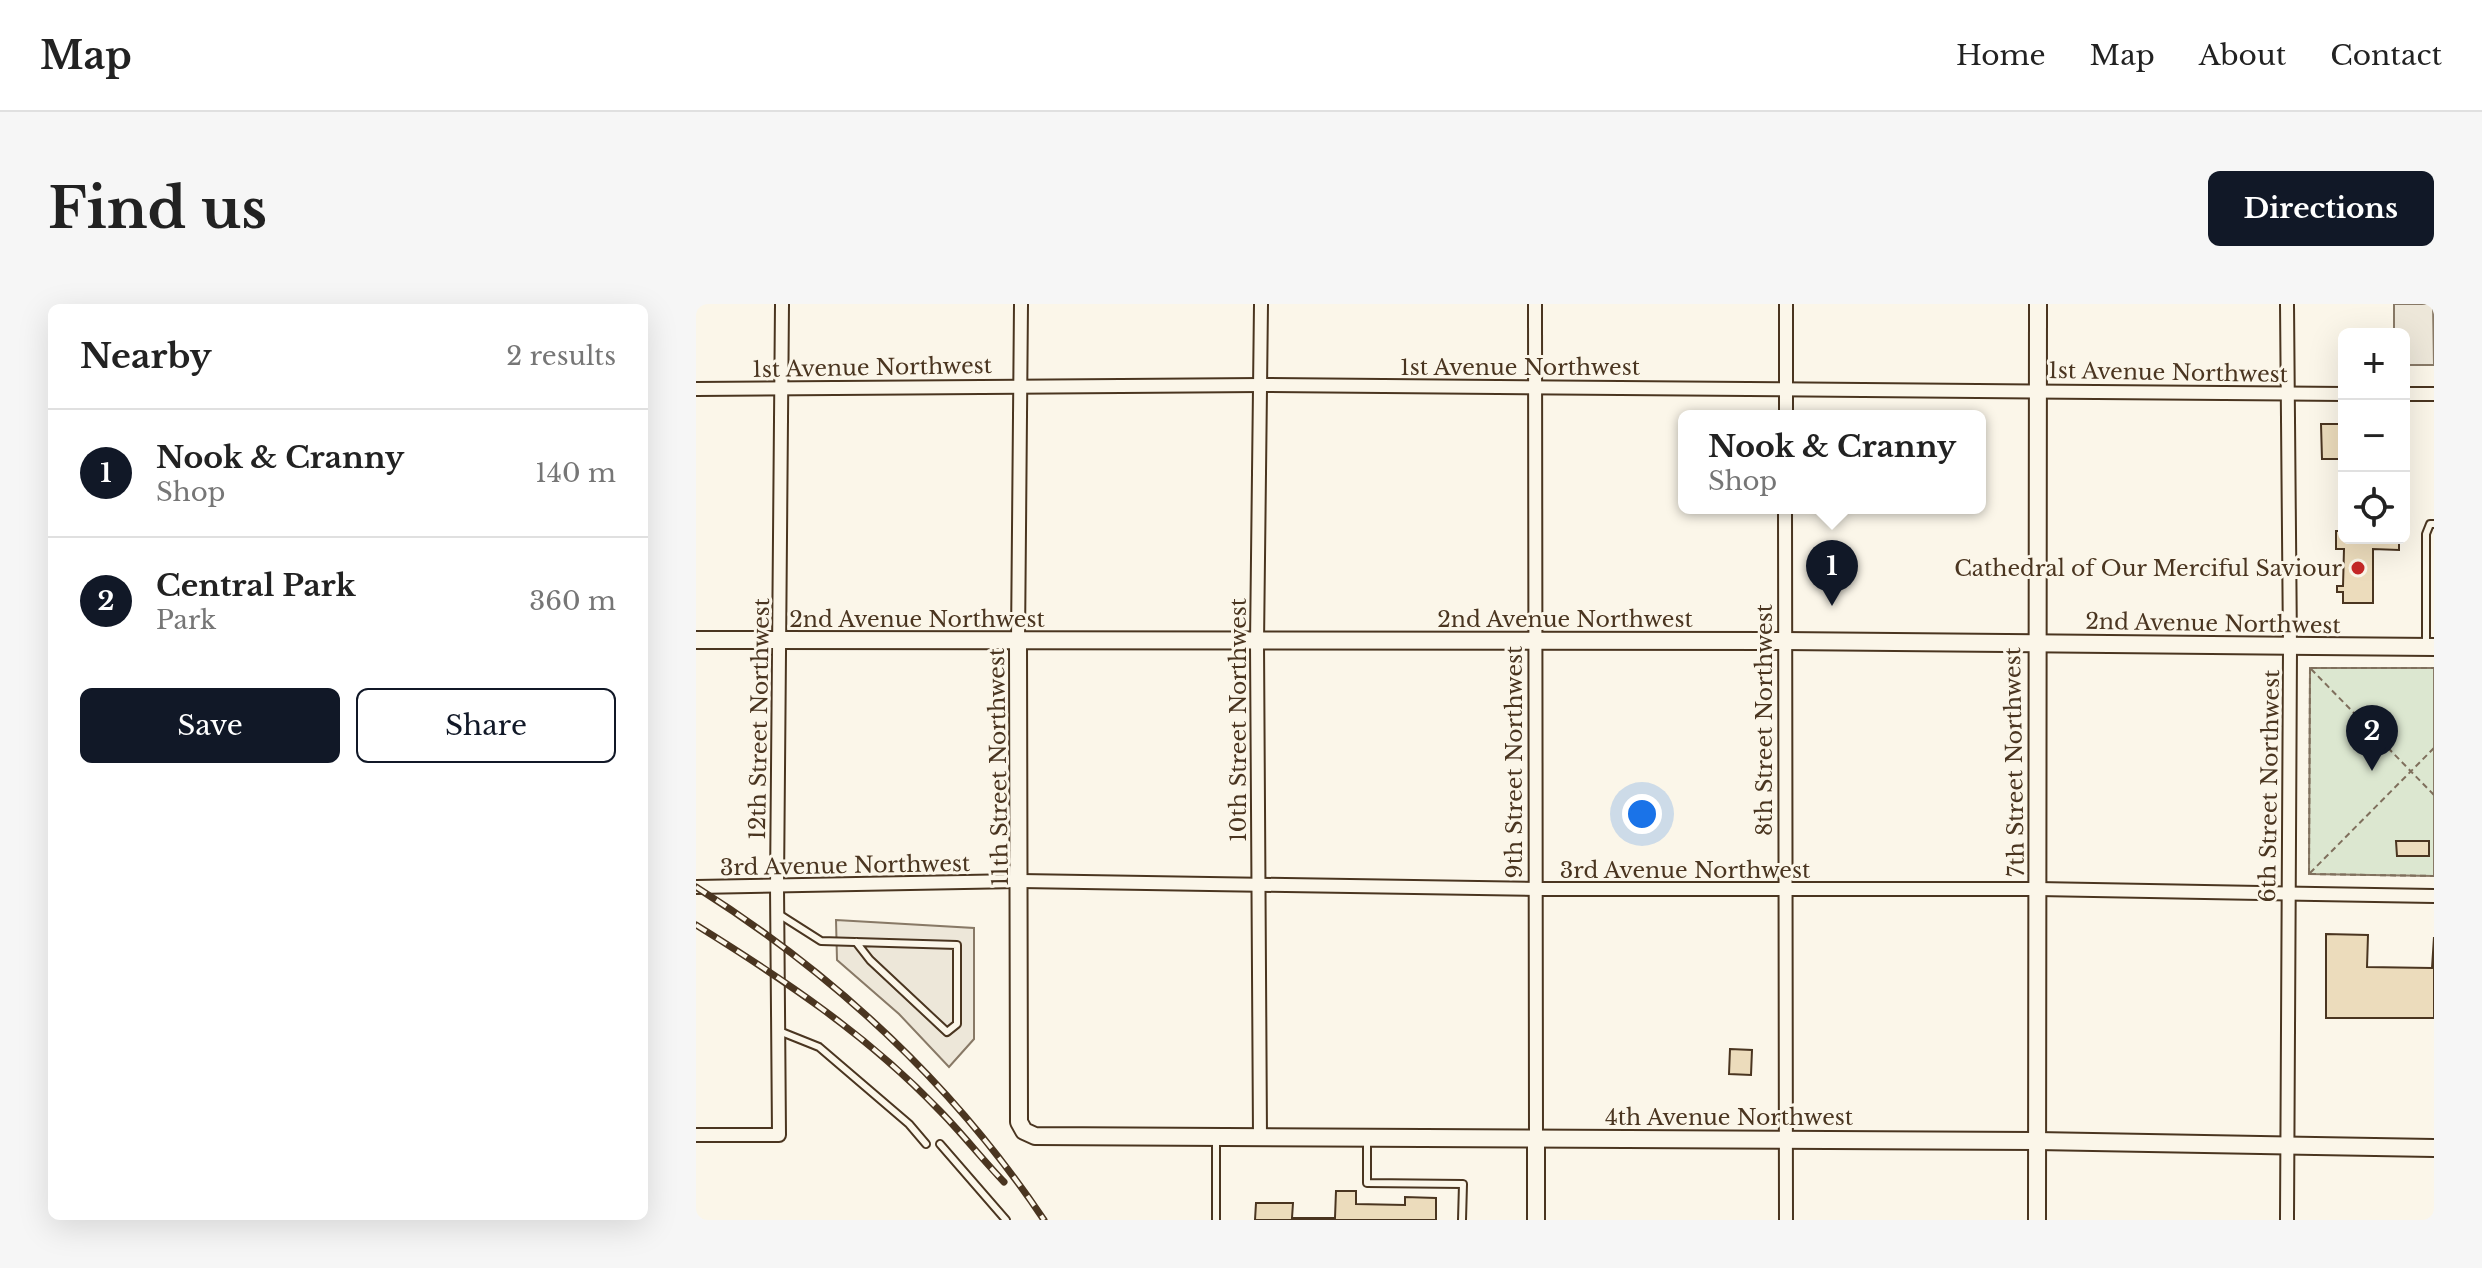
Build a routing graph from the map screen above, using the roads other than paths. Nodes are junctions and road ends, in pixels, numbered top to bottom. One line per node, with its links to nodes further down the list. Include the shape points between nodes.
1 (782, 304): 13 (street, 12th Street Northwest)
2 (1021, 304): 8 (street, 11th Street Northwest)
3 (1261, 304): 9 (street, 10th Street Northwest)
4 (1535, 304): 10 (street, 9th Street Northwest)
5 (1786, 304): 11 (street)
6 (2038, 304): 14 (street, 7th Street Northwest)
7 (2287, 304): 15 (street, 6th Street Northwest)
8 (1022, 385): 9 (street, 1st Avenue Northwest); 13 (street, 1st Avenue Northwest); 24 (street, 11th Street Northwest)
9 (1261, 385): 10 (street, 1st Avenue Northwest); 28 (street, 10th Street Northwest)
10 (1536, 386): 11 (street, 1st Avenue Northwest); 25 (street, 9th Street Northwest)
11 (1786, 388): 14 (street, 1st Avenue Northwest); 19 (street)
12 (696, 389): 13 (street, 1st Avenue Northwest)
13 (781, 389): 23 (street, 12th Street Northwest)
14 (2039, 390): 15 (street, 1st Avenue Northwest); 27 (street, 7th Street Northwest)
15 (2287, 393): 16 (street, 1st Avenue Northwest); 30 (street, 6th Street Northwest)
16 (2338, 394)
17 (2410, 394): 18 (street)
18 (2434, 394)
19 (1786, 410)
20 (1785, 514): 26 (street, 8th Street Northwest)
21 (2434, 524): 29 (lane, via 2426,534)
22 (696, 640): 23 (street, 2nd Avenue Northwest)
23 (780, 640): 24 (street, 2nd Avenue Northwest); 33 (street, 12th Street Northwest)
24 (1018, 641): 28 (street, 2nd Avenue Northwest); 31 (street, 11th Street Northwest)
25 (1535, 641): 26 (street, 2nd Avenue Northwest); 28 (street, 2nd Avenue Northwest); 35 (street, 9th Street Northwest)
26 (1783, 641): 27 (street, 2nd Avenue Northwest); 37 (street, 8th Street Northwest)
27 (2035, 642): 30 (street, 2nd Avenue Northwest); 36 (street, 7th Street Northwest)
28 (1257, 643): 32 (street, 10th Street Northwest)
29 (2430, 646): 30 (street, 2nd Avenue Northwest)
30 (2290, 648): 38 (street, 6th Street Northwest)
31 (1021, 881): 32 (street, 3rd Avenue Northwest); 33 (street, 3rd Avenue Northwest); 43 (street, 11th Street Northwest, via 1019,1122)
32 (1258, 884): 35 (street, 3rd Avenue Northwest); 46 (street, 10th Street Northwest)
33 (777, 886): 34 (street, 3rd Avenue Northwest); 40 (street, 12th Street Northwest)
34 (696, 887)
35 (1536, 889): 37 (street, 3rd Avenue Northwest); 48 (street, 9th Street Northwest)
36 (2038, 889): 37 (street, 3rd Avenue Northwest); 38 (street, 3rd Avenue Northwest); 50 (street, 7th Street Northwest)
37 (1784, 890): 49 (street, 8th Street Northwest)
38 (2288, 895): 39 (street, 3rd Avenue Northwest); 53 (street, 6th Street Northwest)
39 (2434, 896)
40 (777, 913): 41 (lane, via 821,941); 42 (street, 12th Street Northwest)
41 (856, 942): 41 (lane, via 957,945 957,1024 947,1032)
42 (779, 1031): 44 (street, 12th Street Northwest, via 779,1135); 51 (lane, via 819,1047)
43 (1024, 1131): 45 (street, 4th Avenue Northwest, via 1035,1136)
44 (696, 1135)
45 (1216, 1136): 46 (street, 4th Avenue Northwest); 56 (lane)
46 (1260, 1136): 47 (street, 4th Avenue Northwest)
47 (1367, 1136): 48 (street, 4th Avenue Northwest); 57 (lane, via 1367,1183 1463,1184)
48 (1536, 1138): 49 (street, 4th Avenue Northwest); 58 (street, 9th Street Northwest)
49 (1786, 1140): 50 (street, 4th Avenue Northwest); 59 (street, 8th Street Northwest)
50 (2037, 1141): 53 (street, 4th Avenue Northwest); 60 (street, 7th Street Northwest)
51 (926, 1144)
52 (940, 1144): 55 (lane)
53 (2287, 1146): 54 (street, 4th Avenue Northwest); 61 (street, 6th Street Northwest)
54 (2434, 1148)
55 (1006, 1220)
56 (1216, 1220)
57 (1462, 1220)
58 (1536, 1220)
59 (1786, 1220)
60 (2037, 1220)
61 (2287, 1220)

